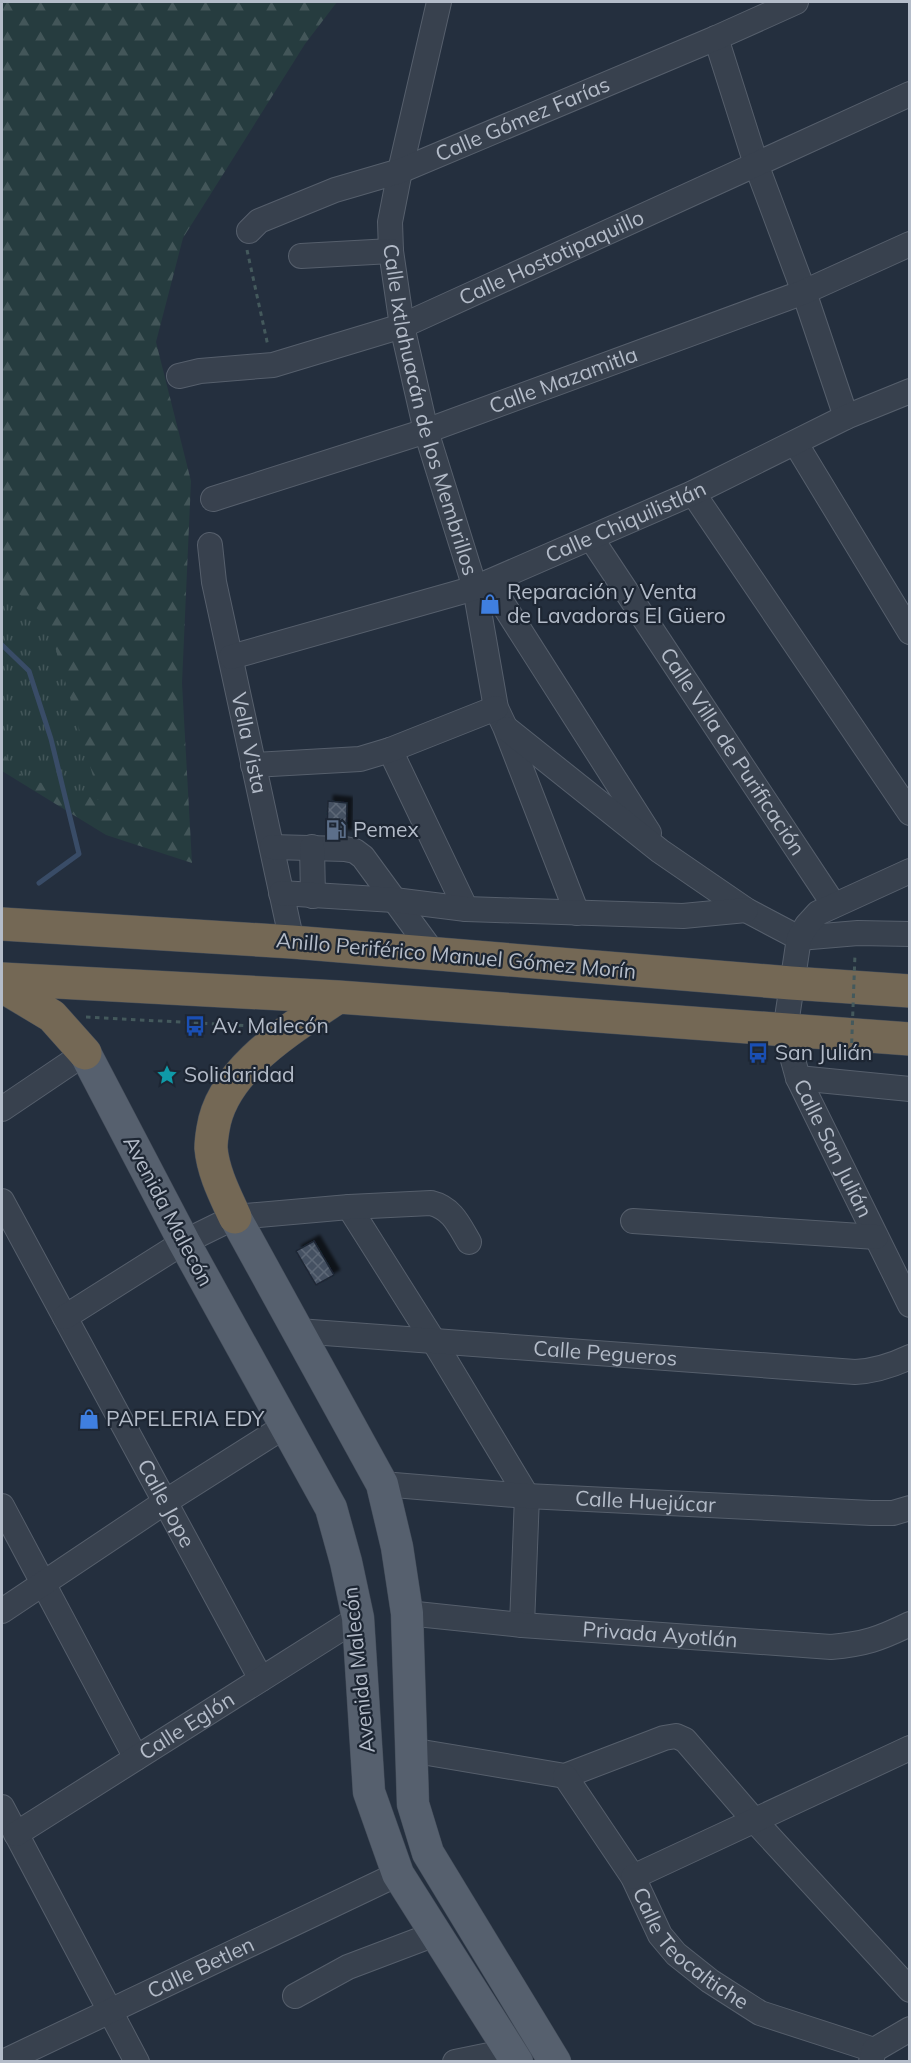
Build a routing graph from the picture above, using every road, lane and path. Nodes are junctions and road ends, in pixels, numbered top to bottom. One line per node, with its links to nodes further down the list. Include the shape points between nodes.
1 (460, 2): 3 (street)
2 (784, 4): 4 (street, Calle Gómez Farías)
3 (437, 7): 7 (street, Calle Ixtlahuacán de los Membrillos)
4 (716, 38): 6 (street); 7 (street, Calle Gómez Farías)
5 (909, 94): 6 (street, Calle Hostotipaquillo)
6 (756, 164): 12 (street); 13 (street, Calle Hostotipaquillo)
7 (400, 171): 8 (street, Calle Gómez Farías, via 335,190 259,221); 10 (street, Calle Ixtlahuacán de los Membrillos, via 390,222)
8 (249, 231): 14 (path, via 246,247)
9 (909, 244): 12 (street, Calle Mazamitla)
10 (391, 251): 11 (street); 13 (street, Calle Ixtlahuacán de los Membrillos)
11 (301, 256)
12 (804, 292): 17 (street); 18 (street, Calle Mazamitla)
13 (402, 326): 14 (street, Calle Hostotipaquillo); 18 (street, Calle Ixtlahuacán de los Membrillos)
14 (273, 365): 15 (street, Calle Hostotipaquillo)
15 (179, 376)
16 (907, 397): 17 (street, Calle Chiquilistlán)
17 (846, 417): 19 (street, Calle Chiquilistlán)
18 (426, 432): 21 (street, Calle Mazamitla); 24 (street, Calle Ixtlahuacán de los Membrillos)
19 (796, 444): 20 (street, Calle Chiquilistlán); 25 (street)
20 (693, 492): 22 (street, Calle Chiquilistlán); 30 (street)
21 (213, 499)
22 (591, 538): 24 (street, Calle Chiquilistlán); 38 (street, Calle Villa de Purificación)
23 (210, 545): 26 (street, Vella Vista)
24 (482, 585): 26 (street, Calle Chiquilistlán); 27 (street, Calle Ixtlahuacán de los Membrillos); 33 (street)
25 (909, 632)
26 (231, 657): 29 (street, Vella Vista)
27 (500, 718): 28 (street); 33 (street); 41 (street, Calle Ixtlahuacán de los Membrillos)
28 (390, 750): 29 (street, via 360,759); 39 (street)
29 (254, 765): 31 (street, Vella Vista)
30 (909, 813)
31 (272, 847): 32 (street); 35 (street, Vella Vista)
32 (312, 847): 36 (street); 37 (street, via 355,851)
33 (660, 850): 40 (street)
34 (909, 871): 38 (street)
35 (281, 894): 36 (street); 45 (street, Vella Vista)
36 (313, 896): 37 (street)
37 (394, 900): 39 (street); 46 (street)
38 (834, 905): 44 (street, via 818,913)
39 (466, 909): 41 (street)
40 (746, 910): 41 (street, via 683,916); 44 (street)
41 (577, 913)
42 (2, 924): 45 (highway, Anillo Periférico Manuel Gómez Morín)
43 (909, 934): 44 (street)
44 (799, 938): 49 (street, Calle San Julián)
45 (292, 942): 46 (highway, Anillo Periférico Manuel Gómez Morín)
46 (434, 954): 49 (highway, Anillo Periférico Manuel Gómez Morín)
47 (855, 954): 58 (path, bridge)
48 (2, 979): 52 (highway)
49 (791, 983): 51 (highway, Anillo Periférico Manuel Gómez Morín); 55 (street, Calle San Julián)
50 (2, 986): 53 (highway, Avenida Malecón)
51 (909, 991)
52 (338, 997): 54 (highway, Avenida Malecón); 55 (highway)
53 (51, 1016): 54 (path); 57 (highway, Avenida Malecón)
54 (292, 1028): 64 (highway, Avenida Malecón, via 229,1087 215,1116 211,1146 218,1177)
55 (785, 1031): 56 (highway); 59 (street, Calle San Julián)
56 (909, 1039)
57 (85, 1053): 61 (street); 67 (main road, Avenida Malecón)
58 (851, 1061)
59 (798, 1078): 60 (street); 66 (street, Calle San Julián)
60 (909, 1089)
61 (2, 1109)
62 (2, 1201): 70 (street, Calle Jope)
63 (349, 1207): 64 (street); 68 (street, via 431,1203 444,1206); 72 (street)
64 (235, 1216): 67 (street); 71 (main road, Avenida Malecón)
65 (633, 1221): 66 (street)
66 (876, 1237): 69 (street, Calle San Julián)
67 (184, 1242): 70 (street); 74 (main road, Avenida Malecón)
68 (469, 1242)
69 (909, 1305)
70 (65, 1317): 77 (street, Calle Jope)
71 (298, 1330): 72 (street, Calle Pegueros); 75 (main road, Avenida Malecón)
72 (433, 1341): 73 (street, Calle Pegueros, via 855,1372 883,1368); 76 (street)
73 (909, 1357)
74 (285, 1426): 77 (street); 83 (main road, Avenida Malecón, via 331,1508)
75 (382, 1484): 76 (street, Calle Huejúcar); 82 (main road, Avenida Malecón)
76 (527, 1496): 79 (street, Calle Huejúcar, via 871,1513); 85 (street)
77 (165, 1502): 80 (street); 86 (street, Calle Jope)
78 (2, 1506): 80 (street)
79 (909, 1508)
80 (43, 1584): 81 (street); 89 (street)
81 (2, 1611)
82 (407, 1613): 85 (street, Privada Ayotlán); 88 (main road, Avenida Malecón)
83 (358, 1617): 86 (street, Calle Eglón); 94 (main road, Avenida Malecón, via 369,1792)
84 (909, 1624): 85 (street, Privada Ayotlán, via 879,1639 831,1647)
85 (522, 1625)
86 (261, 1679): 89 (street, Calle Eglón)
87 (909, 1748): 92 (street)
88 (410, 1750): 90 (street); 106 (main road, Avenida Malecón, via 413,1804 428,1853)
89 (136, 1758): 93 (street, Calle Eglón)
90 (565, 1776): 92 (street, via 676,1736 686,1740); 95 (street, Calle Teocaltiche)
91 (2, 1807): 93 (street)
92 (754, 1820): 95 (street); 97 (street)
93 (16, 1834): 99 (street)
94 (398, 1874): 96 (main road, Avenida Malecón); 99 (street, Calle Betlen)
95 (633, 1877): 101 (street, Calle Teocaltiche, via 660,1935 676,1954 710,1981 760,2013)
96 (435, 1934): 98 (street, via 348,1967); 102 (main road, Avenida Malecón)
97 (908, 1985)
98 (295, 1996)
99 (110, 2010): 103 (street, Calle Betlen); 104 (street)
100 (909, 2029): 101 (street)
101 (873, 2056)
102 (506, 2059): 105 (street)
103 (3, 2061)
104 (137, 2061)
105 (455, 2061)
106 (555, 2061)

